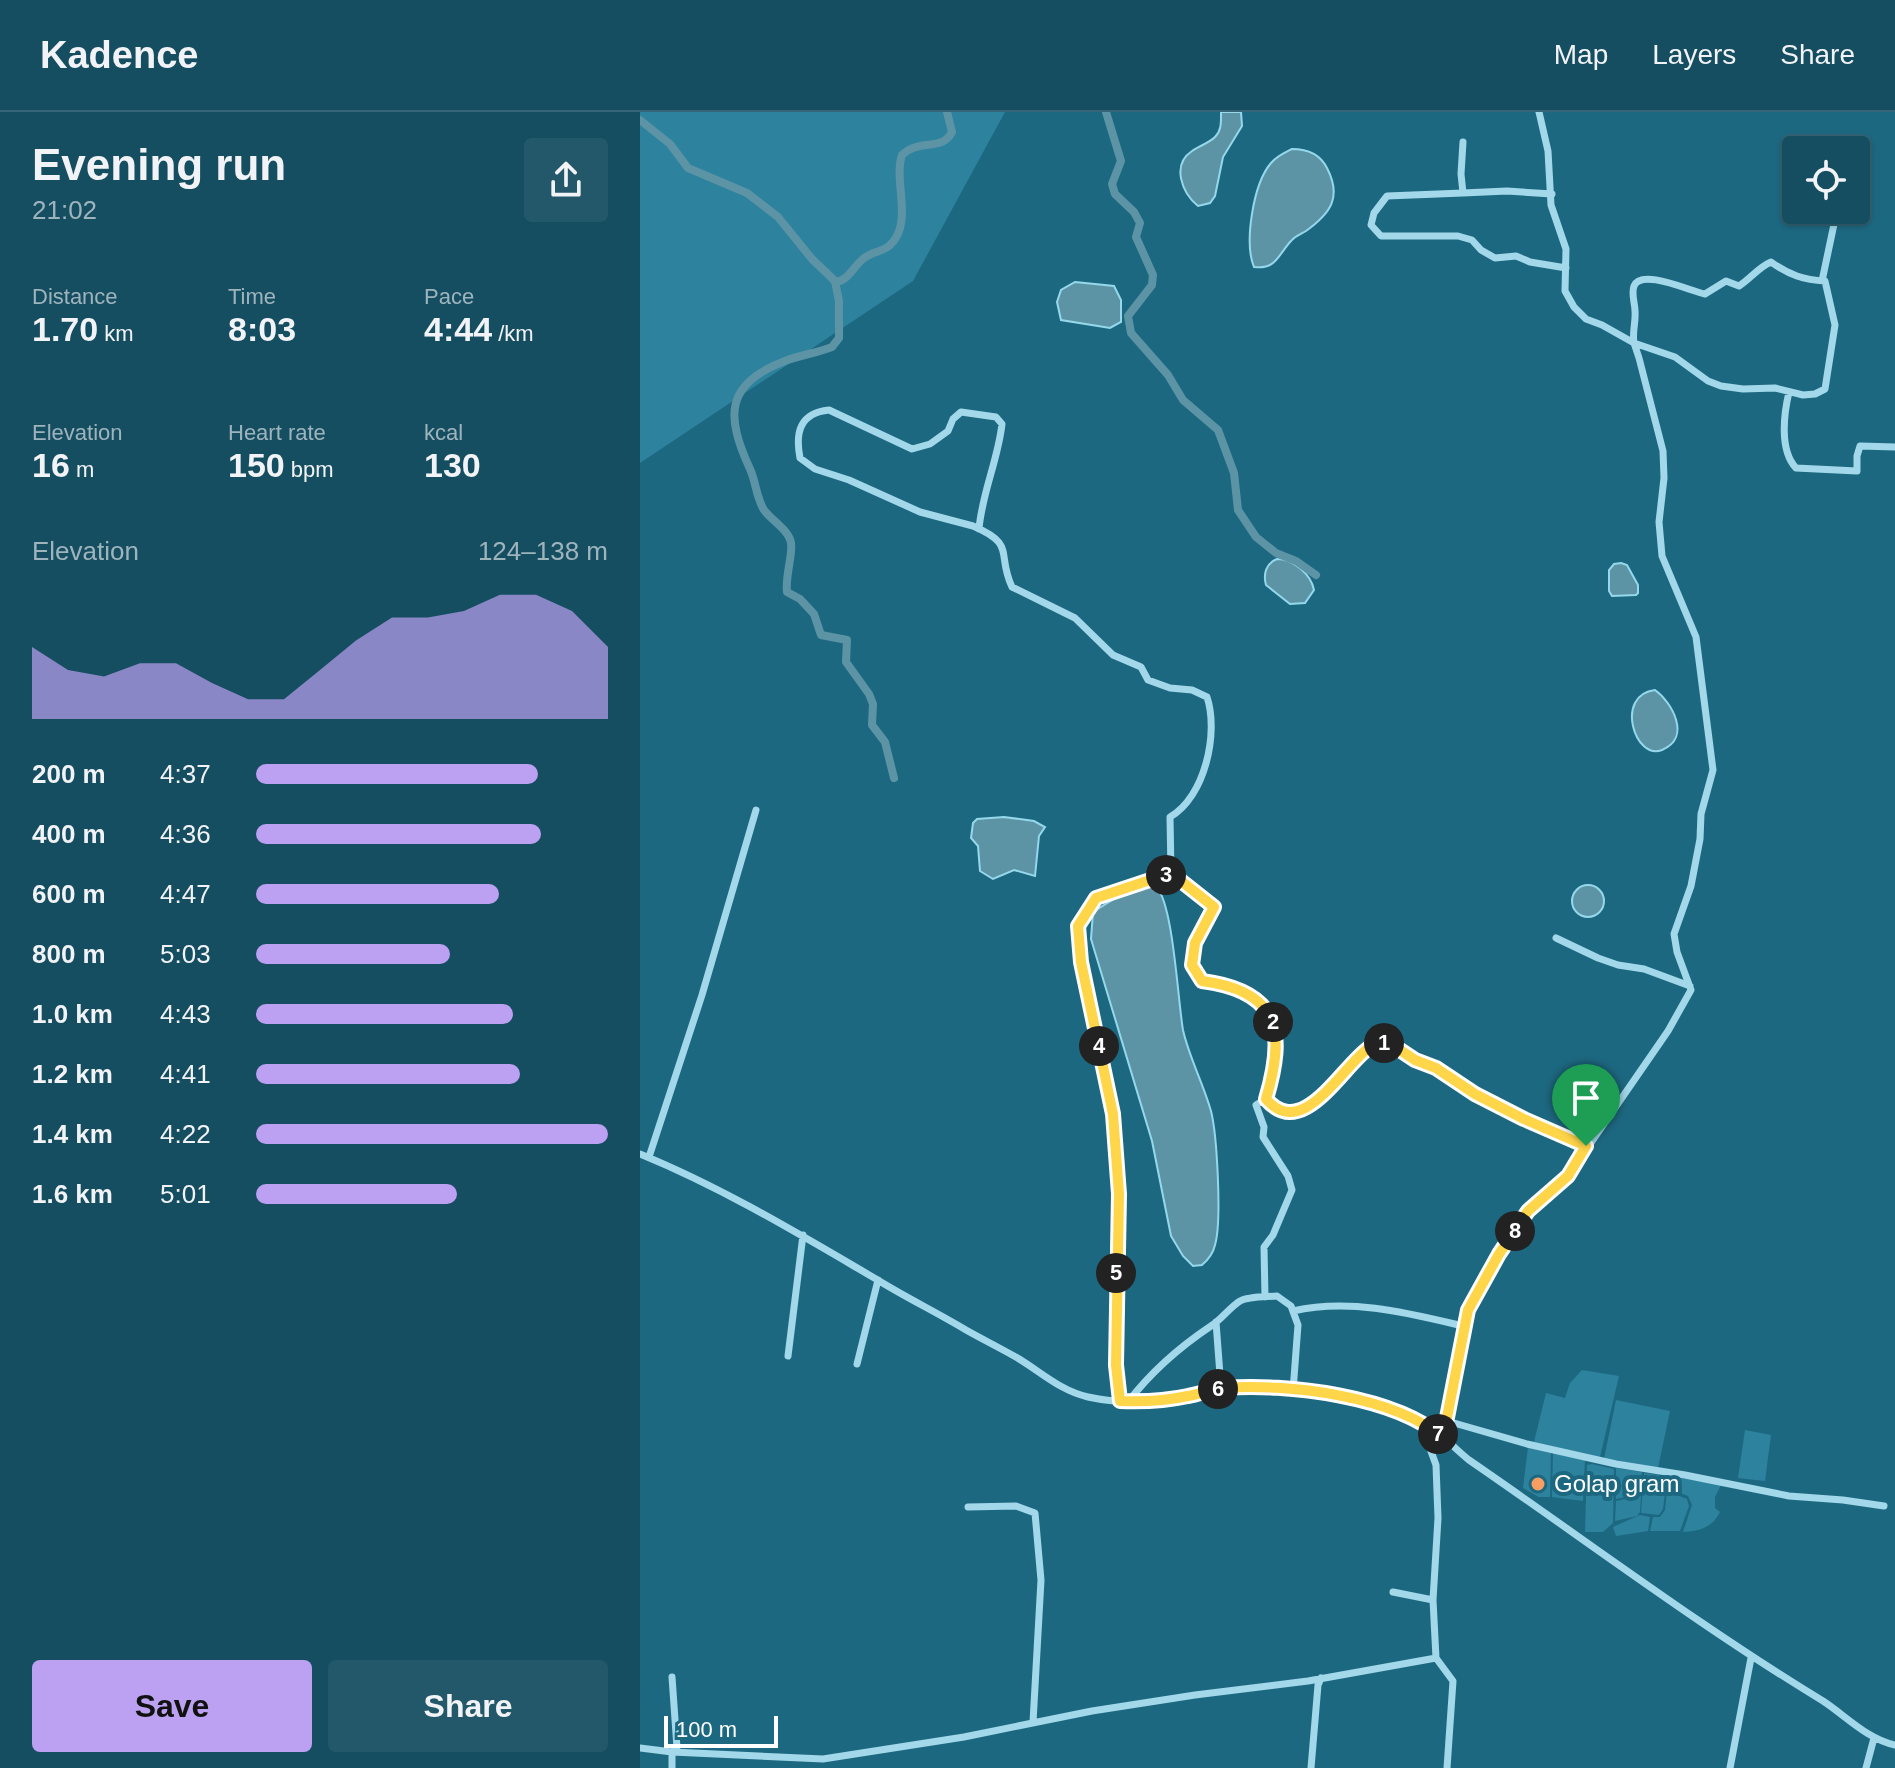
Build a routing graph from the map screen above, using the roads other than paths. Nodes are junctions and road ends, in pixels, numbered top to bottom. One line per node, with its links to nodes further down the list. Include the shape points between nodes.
1 (1539, 112): 4 (street)
2 (1463, 142): 3 (street)
3 (1463, 193): 4 (street); 6 (street, via 1387,196 1371,225 1381,236 1458,236 1495,258 1516,256)
4 (1552, 194): 6 (street)
5 (1834, 224): 7 (street)
6 (1566, 268): 8 (street, via 1565,291 1574,307 1586,319)
7 (1822, 281): 8 (street, via 1787,273 1771,262 1739,286 1726,281 1705,294 1640,278 1633,292); 9 (street, via 1835,325 1825,389 1815,394)
8 (1634, 343): 9 (street, via 1675,357 1721,386); 15 (street, via 1663,451 1662,556 1696,637 1713,770 1691,886 1674,934)
9 (1789, 392): 10 (street, via 1786,439 1796,468 1857,471 1860,446)
10 (1895, 447)
11 (979, 529): 11 (street, via 920,512 815,469 800,458 796,438 803,423 816,412 829,410 912,449 948,431 961,412 996,417 1002,424 1000,443); 13 (street, via 1003,545 1012,587 1075,618 1113,655 1141,667 1148,680 1207,697 1212,712 1202,781 1183,810 1170,817)
12 (756, 810): 19 (street)
13 (1171, 873): 16 (street, via 1214,907 1195,943 1192,965 1202,981 1248,993 1274,1024 1275,1068); 30 (street, via 1096,898 1078,926 1113,1114 1119,1194 1116,1365)
14 (1556, 938): 15 (street, via 1598,958)
15 (1690, 986): 17 (street, via 1668,1031)
16 (1266, 1099): 17 (street, via 1278,1112 1306,1106 1326,1093 1371,1045 1388,1042 1475,1094); 22 (street, via 1256,1105 1263,1137 1292,1190 1264,1247)
17 (1586, 1146): 25 (street, via 1568,1176 1528,1211 1481,1286)
18 (640, 1154): 19 (street)
19 (649, 1157): 20 (street)
20 (803, 1235): 21 (street); 26 (street)
21 (878, 1280): 27 (street); 30 (street, via 1053,1384)
22 (1265, 1297): 23 (street, via 1277,1296); 24 (street, via 1242,1300)
23 (1293, 1311): 25 (street, via 1364,1307); 29 (street, via 1298,1325)
24 (1216, 1322): 28 (street); 30 (street, via 1197,1333)
25 (1463, 1326): 32 (street)
26 (788, 1356)
27 (857, 1364)
28 (1221, 1388): 29 (street); 30 (street, via 1153,1402)
29 (1293, 1391): 31 (street, via 1350,1398)
30 (1124, 1402)
31 (1420, 1421): 33 (street); 37 (street, via 1436,1465)
32 (1447, 1421): 33 (street); 34 (street, via 1616,1464 1789,1496)
33 (1443, 1438): 39 (street)
34 (1884, 1506)
35 (968, 1507): 42 (street, via 1016,1506 1035,1513 1041,1580)
36 (1393, 1592): 37 (street)
37 (1433, 1600): 38 (street)
38 (1436, 1658): 41 (street); 49 (street, via 1453,1681)
39 (1751, 1658): 43 (street); 50 (street)
40 (672, 1677): 46 (street, via 677,1748)
41 (1321, 1678): 42 (street); 48 (street)
42 (1033, 1722): 46 (street, via 823,1759)
43 (1874, 1738): 44 (street); 51 (street)
44 (1895, 1745)
45 (640, 1748): 46 (street)
46 (672, 1752): 47 (street)
47 (672, 1768)
48 (1311, 1768)
49 (1447, 1768)
50 (1730, 1768)
51 (1866, 1768)

